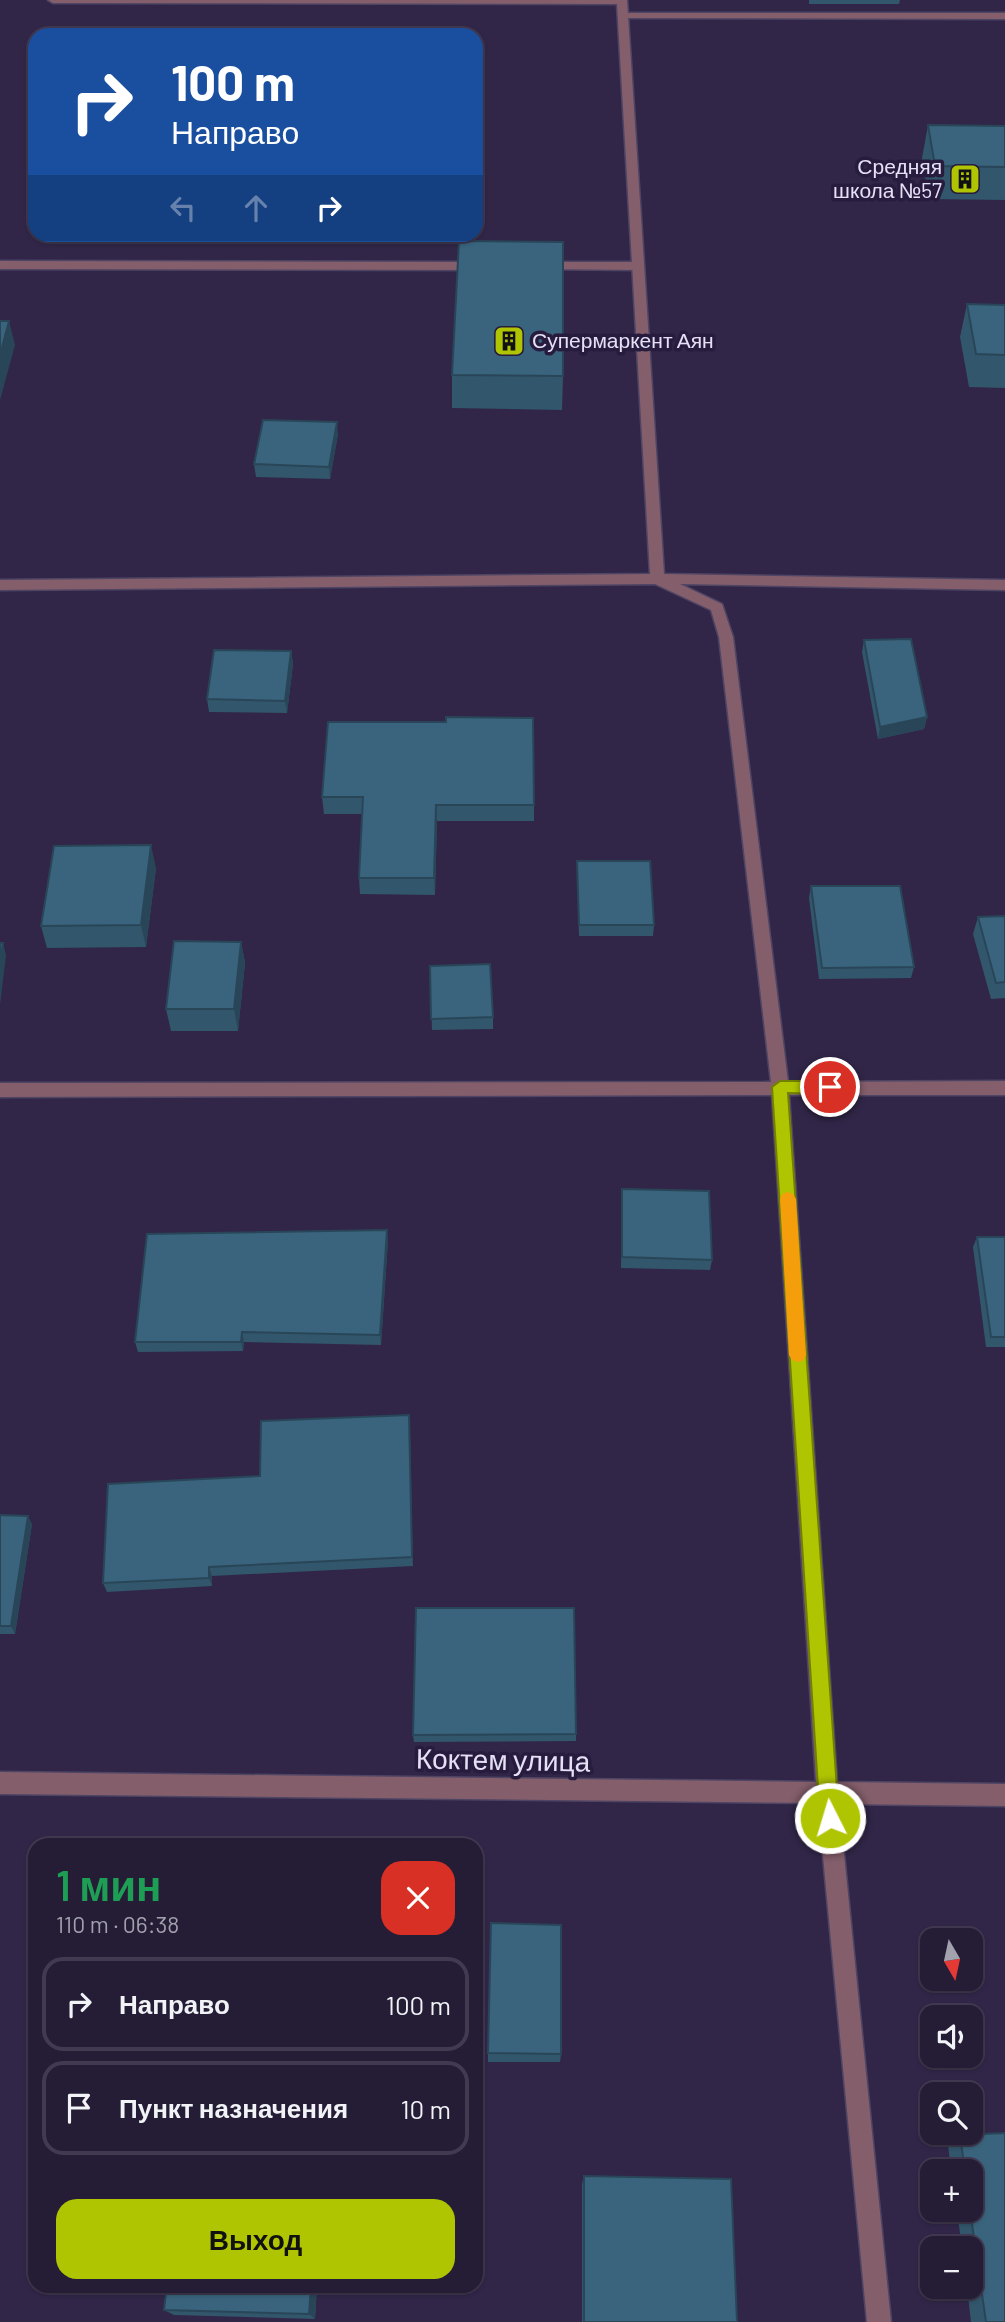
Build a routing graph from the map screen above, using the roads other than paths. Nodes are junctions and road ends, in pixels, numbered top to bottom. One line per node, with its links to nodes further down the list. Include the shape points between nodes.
1 (53, 0): 2 (street)
2 (623, 5): 3 (street); 7 (street)
3 (1005, 16)
4 (0, 265): 5 (street)
5 (499, 266)
6 (527, 266): 7 (street)
7 (638, 266): 8 (street)
8 (657, 579): 9 (street); 10 (street); 11 (street, via 717,607 726,637)
9 (0, 585)
10 (1005, 585)
11 (780, 1087): 12 (street); 13 (street); 15 (street)
12 (1005, 1088)
13 (0, 1090)
14 (0, 1783): 15 (street, Коктем улица)
15 (827, 1791): 16 (street, Коктем улица); 17 (street)
16 (1005, 1795)
17 (879, 2322)

